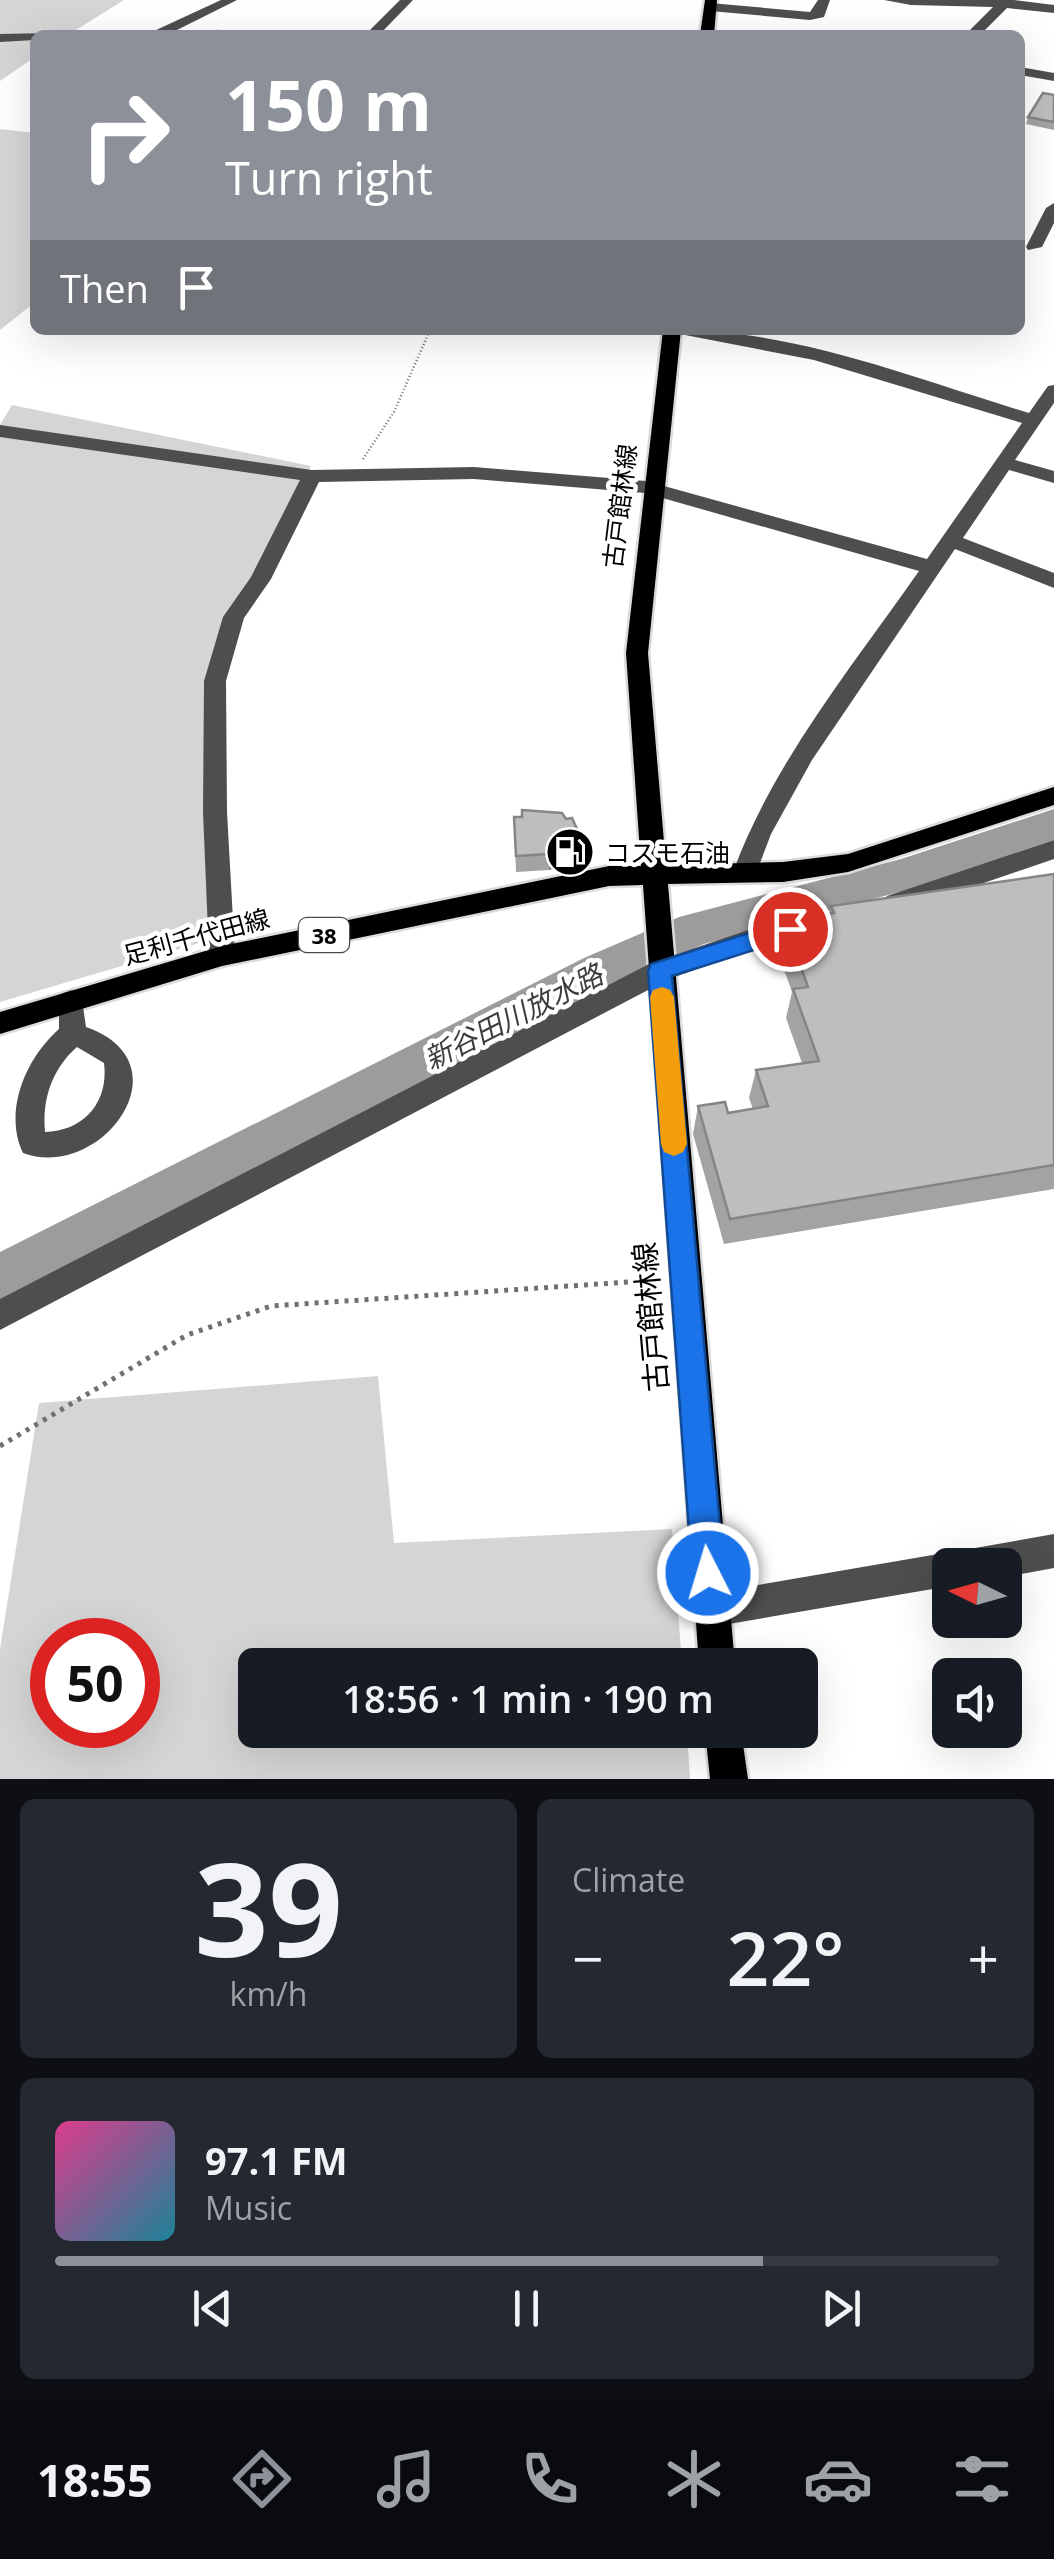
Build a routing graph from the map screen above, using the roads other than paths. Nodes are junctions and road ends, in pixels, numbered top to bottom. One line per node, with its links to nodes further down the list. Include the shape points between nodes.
1 (231, 0): 9 (street)
2 (407, 0): 10 (street)
3 (690, 0): 7 (street)
4 (824, 0): 7 (street, via 819,14 810,16)
5 (890, 0): 6 (street)
6 (1007, 0): 8 (street); 12 (street)
7 (710, 3): 11 (main road)
8 (1054, 9)
9 (167, 30)
10 (377, 30)
11 (707, 30)
12 (977, 30)
13 (30, 36): 14 (street)
14 (0, 38)
15 (1025, 72): 16 (street)
16 (1054, 77)
17 (1054, 208): 18 (street)
18 (1027, 245): 19 (street)
19 (1054, 250)
20 (672, 335): 28 (main road, 古戸館林線)
21 (711, 335): 23 (street, via 817,355)
22 (1054, 390): 23 (street)
23 (1033, 420): 25 (street)
24 (0, 431): 26 (street)
25 (1005, 463): 27 (street); 29 (street)
26 (312, 476): 28 (street, via 474,474); 36 (street, via 261,579 234,617 215,681)
27 (1054, 478)
28 (657, 490): 30 (street); 34 (main road, 古戸館林線, via 638,653)
29 (952, 541): 30 (street); 31 (street)
30 (934, 568): 35 (street, via 802,755)
31 (1054, 581)
32 (1054, 796): 35 (main road, 足利千代田線 / 38, via 848,863)
33 (1054, 849): 37 (street)
34 (654, 872): 35 (main road, 足利千代田線 / 38); 36 (main road, 足利千代田線 / 38); 37 (main road, 古戸館林線)
35 (745, 872)
36 (222, 956): 38 (main road, 足利千代田線 / 38)
37 (659, 967): 41 (street); 45 (main road, 古戸館林線)
38 (72, 1001): 39 (main road, 足利千代田線 / 38); 40 (street)
39 (0, 1023)
40 (73, 1034)
41 (0, 1315)
42 (1054, 1551): 43 (street)
43 (1022, 1557)
44 (932, 1573): 45 (street)
45 (711, 1610): 46 (main road, 古戸館林線)
46 (715, 1648)
47 (725, 1748): 48 (main road)
48 (728, 1779)

